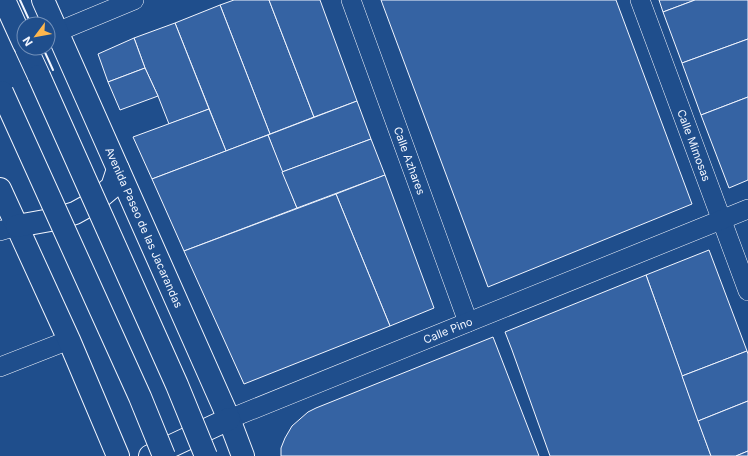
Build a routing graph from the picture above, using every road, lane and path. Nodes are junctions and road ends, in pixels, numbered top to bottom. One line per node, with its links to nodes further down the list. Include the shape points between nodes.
1 (4, 0): 6 (main road)
2 (42, 0): 7 (main road, Avenida Paseo de las Jacarandas)
3 (134, 0): 7 (street)
4 (351, 0): 16 (street, Calle Azhares)
5 (640, 0): 13 (street, Calle Mimosas)
6 (16, 26)
7 (57, 32): 10 (main road, Avenida Paseo de las Jacarandas)
8 (30, 56): 23 (main road, bridge, via 177,384)
9 (1, 89): 22 (main road, bridge, via 140,397)
10 (118, 169): 14 (main road, via 112,187 75,213); 19 (main road, Avenida Paseo de las Jacarandas)
11 (0, 189): 14 (main road)
12 (748, 208): 13 (street, Calle Pino)
13 (722, 219): 15 (street, Calle Mimosas); 16 (street, Calle Pino)
14 (8, 229): 17 (main road)
15 (748, 291)
16 (468, 322): 19 (street, Calle Pino)
17 (69, 340): 18 (street); 20 (main road)
18 (0, 367)
19 (228, 419): 21 (main road, Calle Pino); 24 (main road, Avenida Paseo de las Jacarandas)
20 (118, 456)
21 (150, 456)
22 (164, 456)
23 (206, 456)
24 (243, 456)

